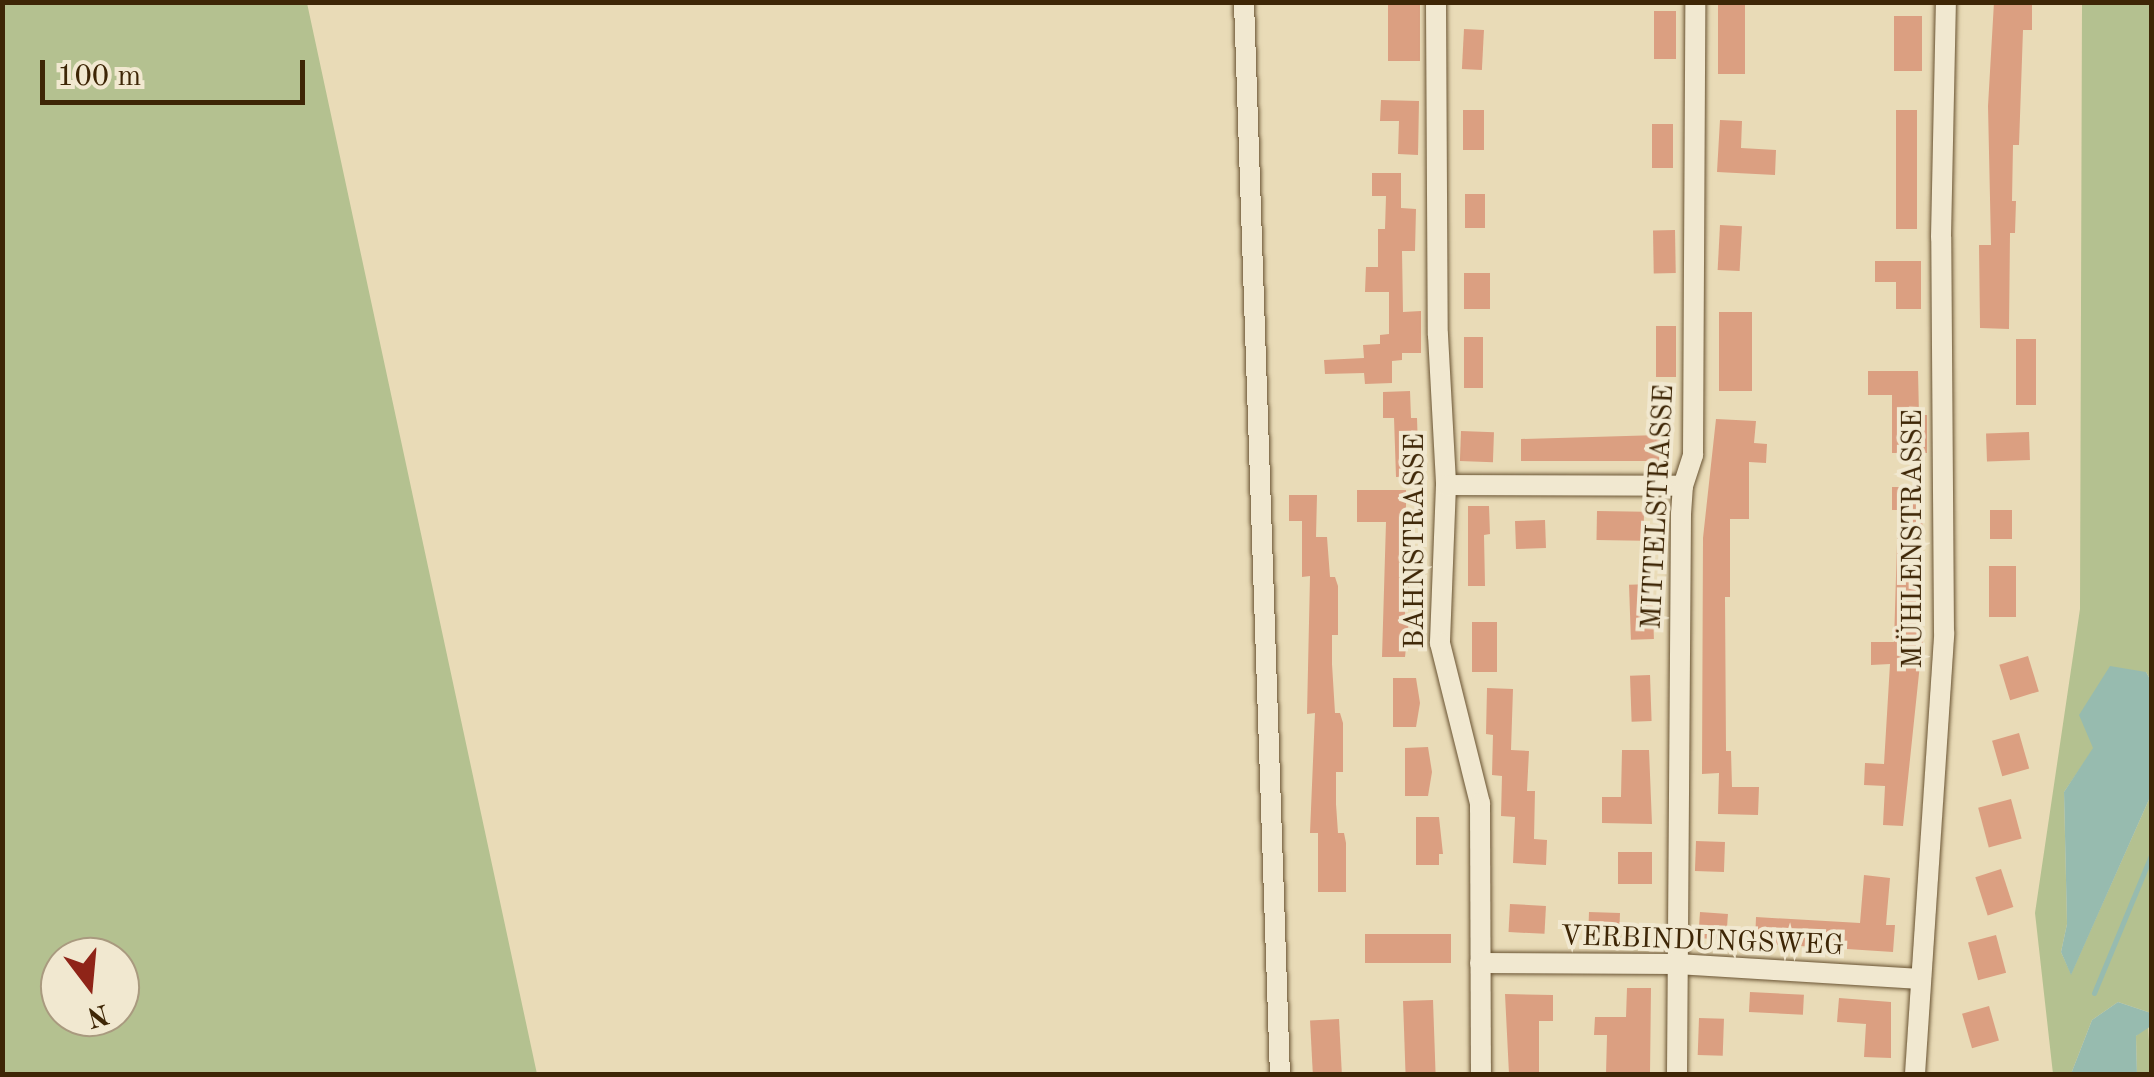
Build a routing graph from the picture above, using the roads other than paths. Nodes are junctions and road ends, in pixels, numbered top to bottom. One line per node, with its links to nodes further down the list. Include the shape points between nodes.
1 (1244, 2): 10 (street)
2 (1436, 2): 5 (street, BAHNSTRASSE)
3 (1695, 2): 6 (street, MITTELSTRASSE, via 1693,454)
4 (1946, 2): 9 (street, MÜHLENSTRASSE, via 1944,633)
5 (1446, 486): 6 (street); 7 (street, BAHNSTRASSE, via 1440,643 1480,804)
6 (1683, 486): 8 (street, MITTELSTRASSE)
7 (1480, 963): 8 (street, VERBINDUNGSWEG); 11 (street, BAHNSTRASSE)
8 (1677, 964): 9 (street, VERBINDUNGSWEG); 12 (street, MITTELSTRASSE)
9 (1921, 979): 13 (street, MÜHLENSTRASSE)
10 (1280, 1074)
11 (1480, 1074)
12 (1677, 1074)
13 (1915, 1074)

